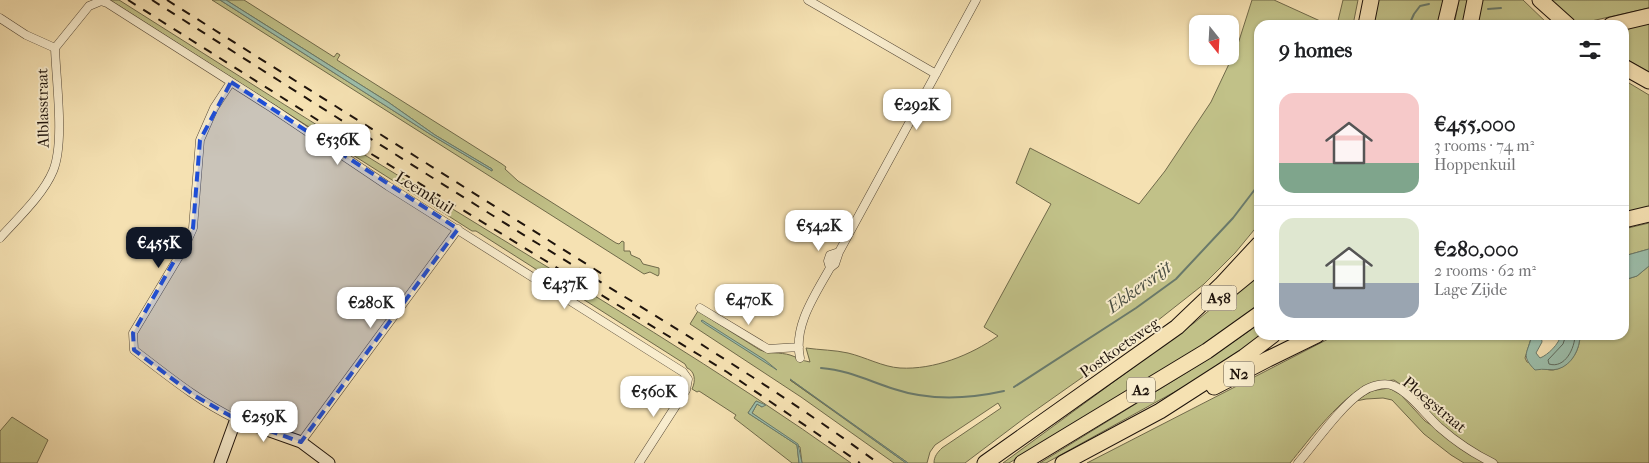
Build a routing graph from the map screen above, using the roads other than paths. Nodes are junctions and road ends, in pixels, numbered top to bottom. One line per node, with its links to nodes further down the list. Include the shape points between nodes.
1 (808, 0): 16 (street)
2 (976, 0): 16 (street)
3 (1371, 0): 9 (highway)
4 (1451, 0): 10 (highway)
5 (1476, 0): 11 (highway)
6 (1540, 0): 12 (highway)
7 (1649, 16): 13 (highway)
8 (0, 18): 14 (street)
9 (1367, 20)
10 (1446, 20)
11 (1471, 20)
12 (1562, 20)
13 (1629, 21)
14 (55, 48): 18 (street, Leemkuil, via 84,11 100,1 113,6); 22 (street, Alblasstraat, via 57,157 38,194)
15 (1629, 69): 17 (highway)
16 (936, 74): 30 (street, via 830,268 802,324)
17 (1649, 81)
18 (231, 82): 21 (street, Leemkuil); 33 (street, via 202,132 193,228 132,333 134,350 195,396)
19 (1649, 214): 20 (highway)
20 (1629, 219)
21 (458, 229): 34 (street); 37 (street, Leemkuil, via 683,372 688,379 686,390)
22 (0, 238)
23 (1254, 249): 27 (highway, Postkoetsweg / A2)
24 (1254, 270): 27 (highway, A58, via 1226,294)
25 (700, 308): 30 (street, via 768,349)
26 (1254, 318): 39 (highway, A2, via 1207,351)
27 (1177, 327): 38 (highway, Postkoetsweg / A2)
28 (1266, 340): 32 (highway, N2)
29 (1307, 340): 32 (highway, N2)
30 (798, 347): 31 (street)
31 (800, 358)
32 (1160, 411): 40 (highway, N2)
33 (236, 419): 34 (street); 35 (street)
34 (301, 442): 36 (street)
35 (220, 463)
36 (328, 463)
37 (638, 463)
38 (985, 463)
39 (1022, 463)
40 (1063, 463)
41 (1298, 463): 42 (street, Ploegstraat, via 1360,393 1371,387 1389,385 1404,392 1459,443)
42 (1493, 463)

